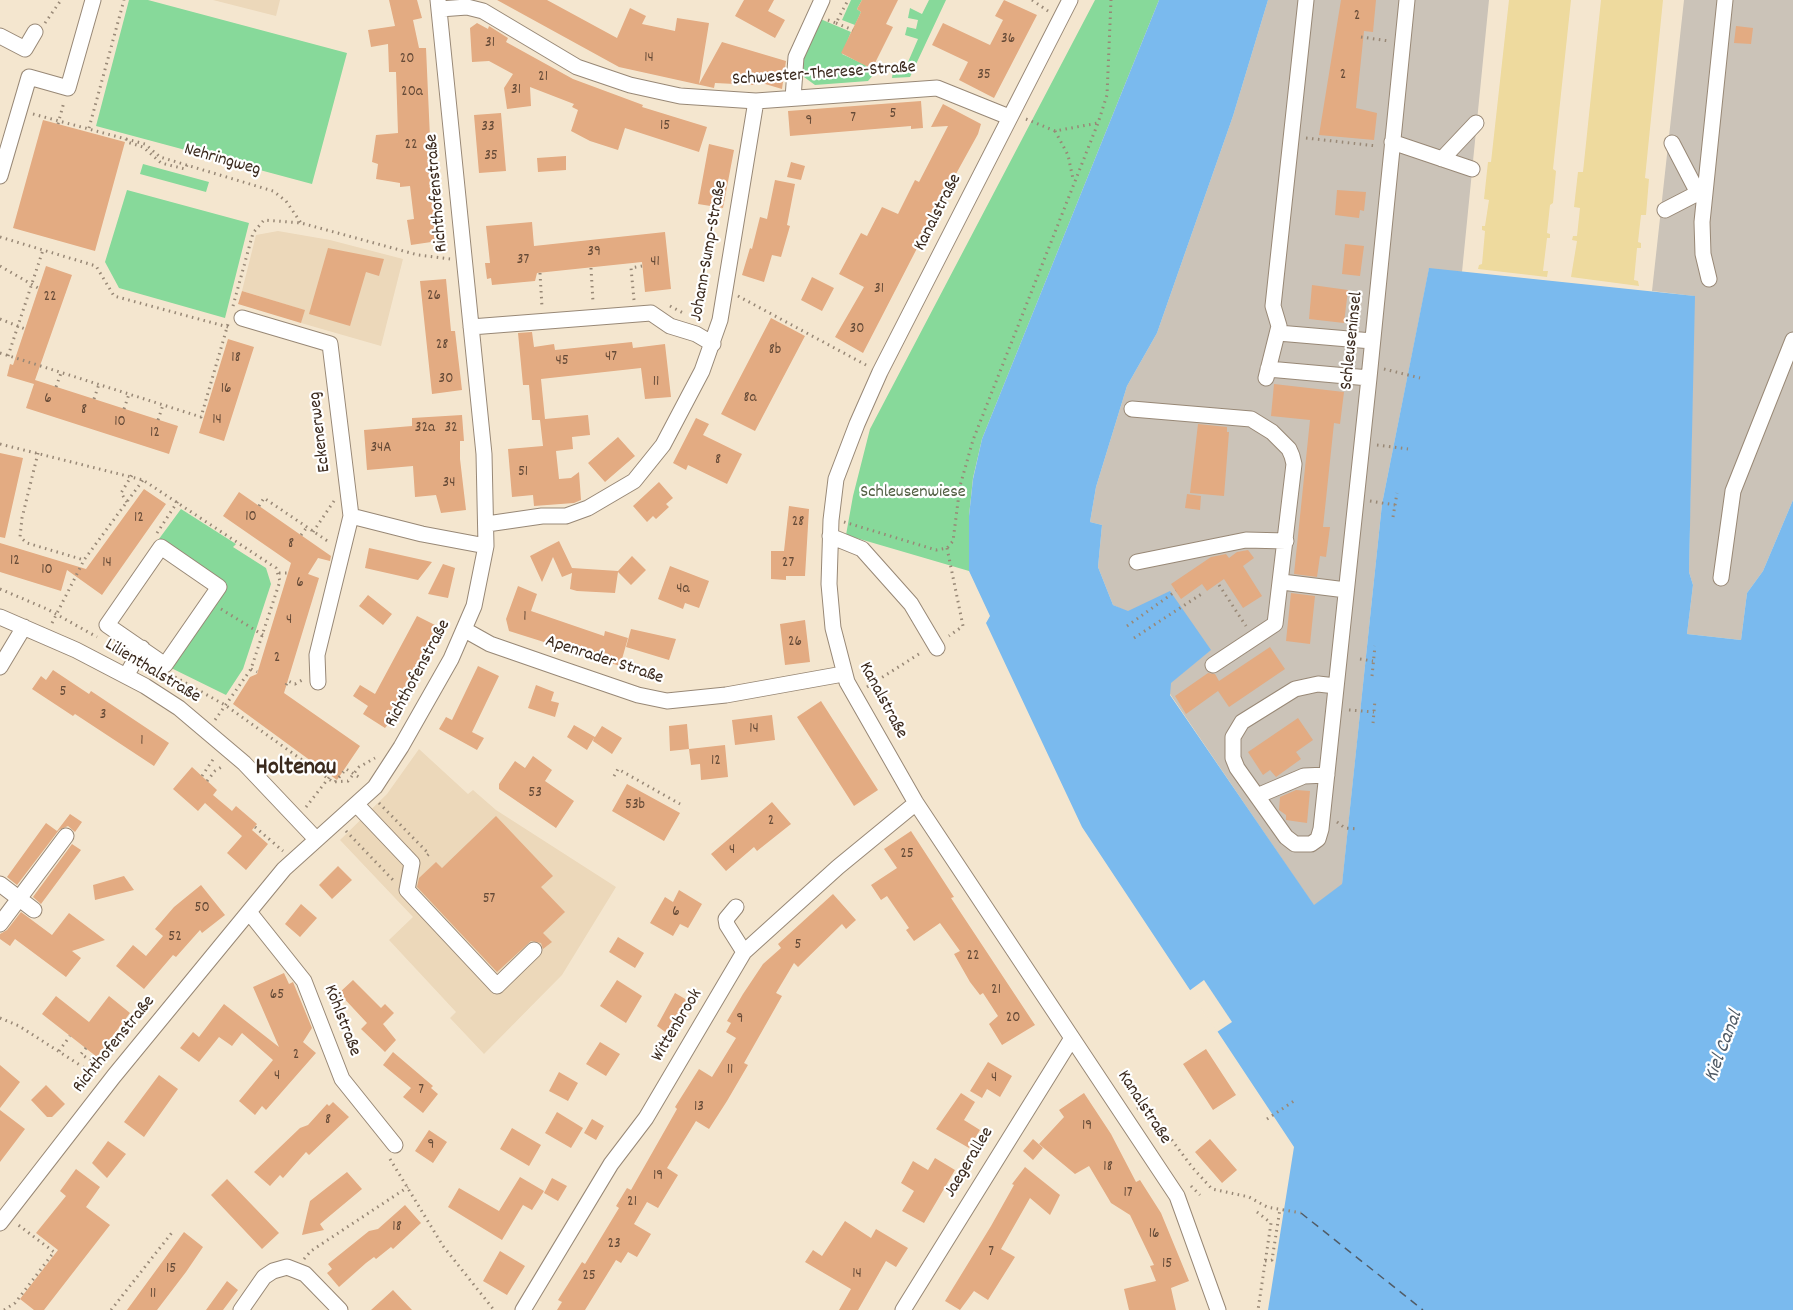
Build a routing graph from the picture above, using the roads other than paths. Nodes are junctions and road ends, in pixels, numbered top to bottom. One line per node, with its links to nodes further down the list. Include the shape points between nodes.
1 (93, 0): 18 (street, via 68,88 29,77)
2 (822, 0): 10 (street, via 796,57)
3 (1070, 0): 12 (street, Kanalstraße)
4 (1306, 0): 24 (street, via 1273,306)
5 (1407, 0): 15 (street, Schleuseninsel)
6 (1725, 0): 19 (street)
7 (439, 5): 11 (street, Schwester-Therese-Straße, via 483,11 577,67 630,85 680,96); 23 (street, Richthofenstraße)
8 (35, 32): 9 (street, via 25,49)
9 (0, 36)
10 (793, 98): 11 (street, Schwester-Therese-Straße); 12 (street, Schwester-Therese-Straße, via 937,88)
11 (756, 102): 27 (street, Johann-Sump-Straße, via 726,289)
12 (1010, 117): 32 (street, Kanalstraße, via 856,424 836,479)
13 (1476, 123): 16 (street)
14 (1671, 142): 19 (street)
15 (1392, 145): 16 (street); 26 (street, Schleuseninsel)
16 (1442, 159): 17 (street)
17 (1472, 169)
18 (0, 176)
19 (1701, 193): 20 (street); 21 (street, via 1702,239)
20 (1665, 210)
21 (1709, 279)
22 (242, 318): 30 (street, Eckenerweg, via 330,345)
23 (471, 327): 27 (street, via 651,313 670,326 696,333); 31 (street, Richthofenstraße)
24 (1278, 333): 26 (street); 28 (street, via 1267,373)
25 (1793, 340): 36 (street, via 1733,491)
26 (1372, 341): 28 (street, Schleuseninsel)
27 (713, 344): 31 (street, Johann-Sump-Straße, via 663,445 624,489 566,516)
28 (1369, 378): 38 (street, Schleuseninsel)
29 (1132, 409): 33 (street, via 1251,419 1272,432 1288,449 1294,464)
30 (351, 516): 34 (street); 48 (street, Eckenerweg, via 317,655)
31 (487, 524): 34 (street, Richthofenstraße)
32 (830, 536): 43 (street, via 862,549 911,604); 46 (street, Kanalstraße, via 833,628)
33 (1286, 542): 35 (street, via 1246,540); 37 (street)
34 (486, 546): 41 (street, Richthofenstraße)
35 (1137, 562)
36 (1721, 578)
37 (1282, 582): 38 (street); 44 (street, via 1275,624)
38 (1346, 590): 49 (street, Schleuseninsel)
39 (0, 617): 40 (street, Lilienthalstraße)
40 (24, 627): 45 (street); 47 (street, Lilienthalstraße)
41 (465, 630): 46 (street, Apenrader Straße, via 490,644 638,695 667,701 726,695); 53 (street, Richthofenstraße, via 401,747 375,787)
42 (142, 648): 42 (street, via 107,625 161,547 219,587 165,664); 47 (street)
43 (937, 648)
44 (1213, 665)
45 (0, 667)
46 (843, 674): 52 (street, Kanalstraße)
47 (126, 676): 55 (street, Lilienthalstraße, via 208,731)
48 (317, 678)
49 (1336, 686): 50 (street, Schleuseninsel); 51 (street, Schleuseninsel, via 1295,688 1236,729 1233,758)
50 (1327, 775): 51 (street, via 1304,776); 51 (street, Schleuseninsel, via 1321,829 1318,839 1311,844 1295,844 1286,837)
51 (1257, 796)
52 (916, 803): 63 (street, Wittenbrook); 64 (street, Kanalstraße)
53 (357, 805): 55 (street, Richthofenstraße); 62 (street, via 412,863 406,890 497,986)
54 (66, 836): 57 (street)
55 (316, 838): 60 (street, Richthofenstraße)
56 (0, 884): 57 (street)
57 (19, 899): 59 (street); 61 (street)
58 (736, 907): 63 (street, via 726,919 727,925)
59 (34, 910)
60 (249, 912): 65 (street, Köhlstraße, via 304,981 342,1079); 66 (street, Richthofenstraße)
61 (0, 924)
62 (534, 950)
63 (744, 952): 69 (street, Wittenbrook, via 646,1118 611,1164)
64 (1072, 1038): 70 (street, Jaegerallee); 71 (street, Kanalstraße, via 1177,1196)
65 (395, 1145)
66 (3, 1219)
67 (241, 1310): 68 (street, via 269,1273 279,1268 304,1274)
68 (340, 1310)
69 (523, 1310)
70 (903, 1310)
71 (1218, 1310)

